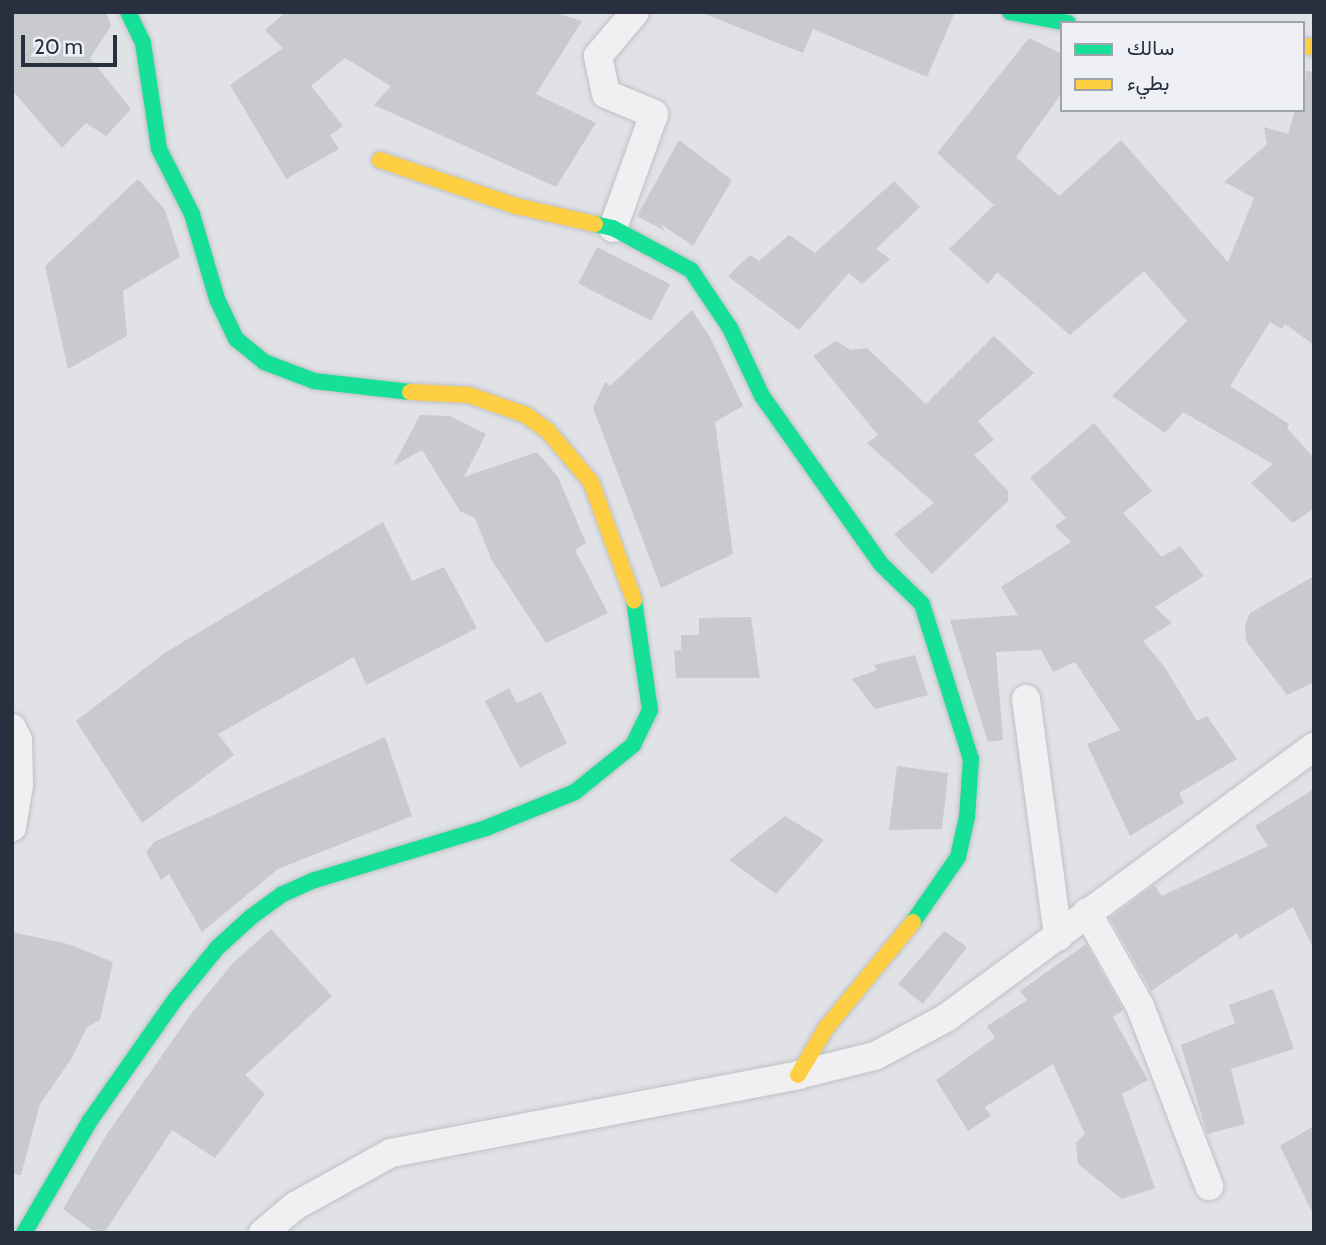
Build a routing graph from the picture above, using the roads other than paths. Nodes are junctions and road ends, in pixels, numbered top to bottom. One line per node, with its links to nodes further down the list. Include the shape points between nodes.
1 (128, 12): 15 (street, via 143,43 159,149 192,214 217,299 236,339 264,362 314,381 364,390 469,395 526,415 547,430 591,482 614,535 635,602 650,710 632,746 575,792 486,828 315,880 283,894 251,917 216,948 174,1002 89,1122)
2 (635, 12): 6 (street, via 598,56 606,94 654,114)
3 (1025, 14): 4 (street)
4 (1060, 21)
5 (380, 160): 6 (street, via 516,206)
6 (613, 228): 13 (street, via 650,244 691,271 730,328 761,396 881,564 922,604 971,759 967,817 958,856 901,939 826,1028)
7 (1026, 699): 12 (street)
8 (12, 728): 10 (street, via 18,740 19,785)
9 (1314, 747): 11 (street, via 1210,827)
10 (12, 827)
11 (1087, 912): 12 (street); 14 (street, via 1140,1006)
12 (1058, 936): 13 (street, via 946,1018 875,1056)
13 (798, 1075): 16 (street, via 391,1153 295,1206)
14 (1209, 1186)
15 (24, 1233)
16 (263, 1233)

